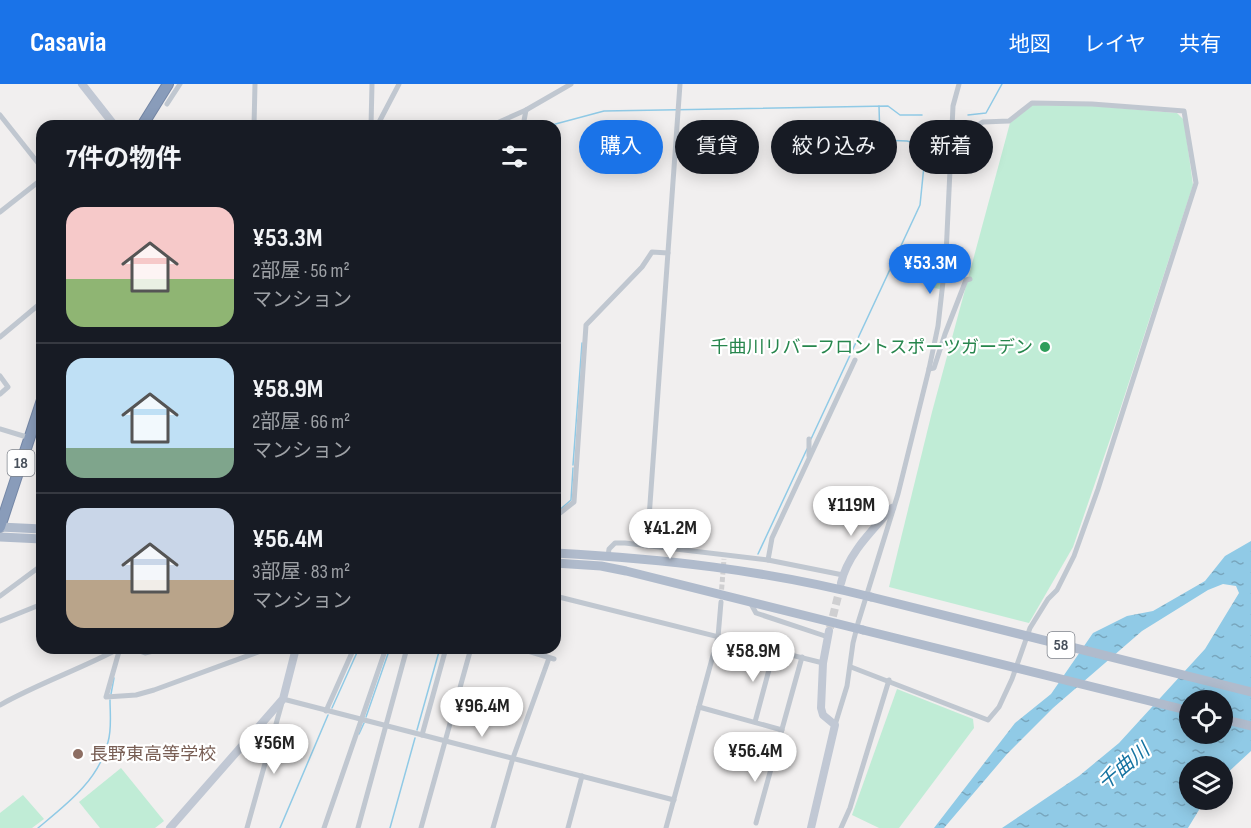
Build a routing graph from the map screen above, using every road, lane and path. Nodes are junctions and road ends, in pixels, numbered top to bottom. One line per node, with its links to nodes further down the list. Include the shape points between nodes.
1 (82, 84): 13 (street)
2 (168, 84): 14 (highway)
3 (180, 84): 10 (street)
4 (255, 84): 15 (street)
5 (372, 84): 16 (street)
6 (399, 84): 17 (street)
7 (680, 84): 26 (street)
8 (959, 84): 20 (street)
9 (567, 85): 11 (street)
10 (167, 105)
11 (526, 110): 18 (street); 19 (street)
12 (0, 115): 22 (street)
13 (107, 120)
14 (146, 120)
15 (254, 120)
16 (371, 120)
17 (379, 120)
18 (504, 120)
19 (524, 120)
20 (952, 120)
21 (993, 122): 76 (street, via 1009,121 1032,104 1184,111 1196,183 1074,556 1057,590 1030,628 999,707 987,720)
22 (36, 160)
23 (950, 174): 31 (street, via 946,255)
24 (36, 184): 25 (street)
25 (0, 212)
26 (668, 253): 40 (street, via 652,252 586,325 574,502); 45 (street)
27 (970, 279): 31 (street, via 966,280 934,368)
28 (36, 307): 29 (street)
29 (0, 337)
30 (855, 360): 38 (street)
31 (930, 369): 39 (street)
32 (0, 376): 33 (street, via 9,387)
33 (0, 394)
34 (0, 429): 36 (street)
35 (36, 430): 36 (highway, 18)
36 (30, 438): 41 (highway, 18)
37 (809, 439): 38 (street)
38 (809, 458): 48 (street, via 772,538)
39 (892, 508): 51 (street, via 855,552); 53 (street)
40 (561, 512)
41 (0, 527): 42 (main road)
42 (36, 530)
43 (0, 537): 44 (main road)
44 (36, 539)
45 (646, 546): 47 (street, via 615,543); 48 (street)
46 (561, 553): 47 (main road, 58)
47 (608, 556): 53 (main road, 58, via 733,570)
48 (768, 560): 51 (street)
49 (561, 563): 55 (main road, 58, via 610,567)
50 (36, 569): 52 (street)
51 (842, 579)
52 (0, 596)
53 (868, 596): 59 (street); 77 (main road, 58, bridge)
54 (561, 598): 61 (street)
55 (750, 601): 59 (main road, 58); 60 (street, via 756,613)
56 (721, 602): 61 (street)
57 (36, 606): 58 (street)
58 (0, 621)
59 (860, 629): 75 (street); 81 (main road, 58, bridge)
60 (828, 634): 74 (street)
61 (718, 637): 62 (street); 80 (street)
62 (774, 651): 73 (street); 84 (street)
63 (108, 654): 79 (street)
64 (118, 654): 65 (street, via 106,697 154,690)
65 (252, 654)
66 (294, 654): 78 (street)
67 (351, 654): 82 (street)
68 (384, 654): 83 (street)
69 (405, 654): 88 (street)
70 (444, 654): 90 (street)
71 (469, 654): 91 (street)
72 (536, 654): 92 (street, via 551,659)
73 (802, 657): 74 (street); 89 (street)
74 (824, 663): 86 (street, via 821,708)
75 (851, 667): 76 (street); 86 (street)
76 (889, 680): 105 (street)
77 (1251, 692)
78 (283, 699): 82 (street); 96 (street); 97 (street)
79 (0, 705)
80 (699, 707): 84 (street); 94 (street)
81 (1179, 708)
82 (326, 711): 83 (street)
83 (362, 720): 88 (street); 98 (street)
84 (755, 722): 89 (street)
85 (1233, 722): 87 (main road)
86 (835, 725): 104 (street)
87 (1251, 726)
88 (386, 727): 90 (street); 99 (street)
89 (782, 730): 95 (street)
90 (422, 735): 91 (street)
91 (445, 742): 92 (street); 100 (street)
92 (513, 758): 93 (street); 101 (street)
93 (582, 776): 94 (street); 102 (street)
94 (674, 800): 103 (street)
95 (756, 823)
96 (170, 828)
97 (248, 828)
98 (324, 828)
99 (358, 828)
100 (421, 828)
101 (493, 828)
102 (568, 828)
103 (666, 828)
104 (811, 828)
105 (841, 828)

